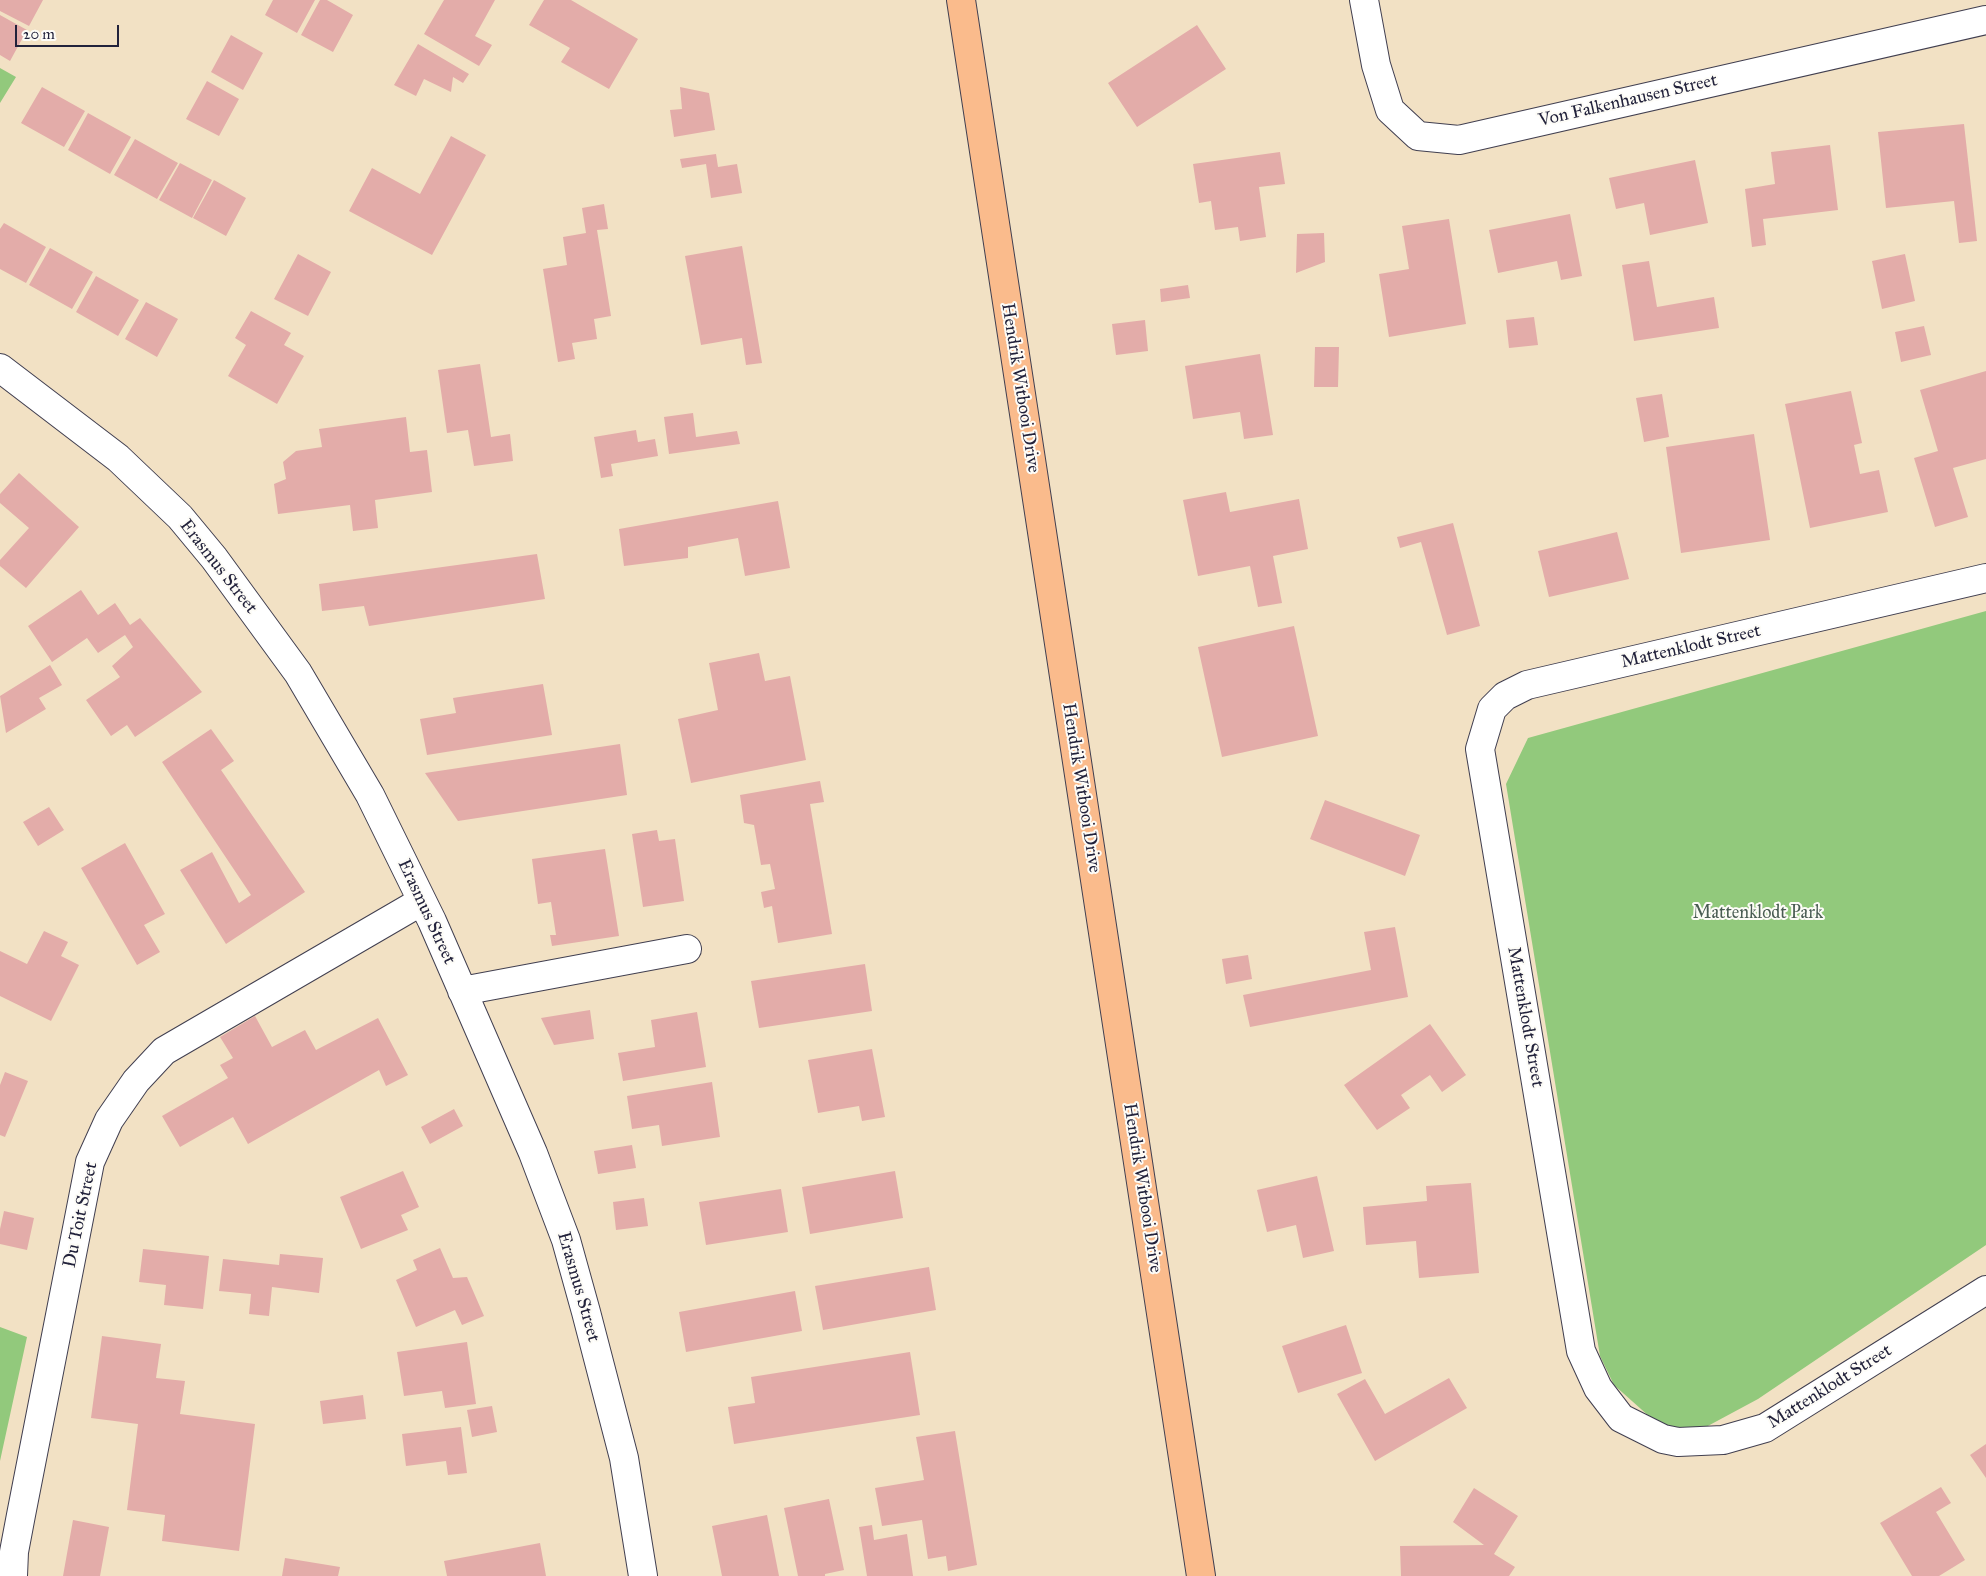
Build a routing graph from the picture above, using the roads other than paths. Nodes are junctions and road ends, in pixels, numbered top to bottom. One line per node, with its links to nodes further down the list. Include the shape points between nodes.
1 (961, 0): 12 (main road, Hendrik Witbooi Drive)
2 (1364, 0): 3 (street, Von Falkenhausen Street, via 1376,65 1390,110 1418,136 1459,140)
3 (1986, 20)
4 (0, 368): 6 (street, Erasmus Street, via 118,458 180,517 214,558 298,673 370,795)
5 (1986, 578): 9 (street, Mattenklodt Street, via 1527,685 1505,696 1492,709 1480,750 1581,1351 1598,1388 1621,1418 1663,1439 1678,1442 1723,1440 1765,1428)
6 (422, 901): 8 (street, Erasmus Street); 10 (street, Du Toit Street, via 164,1051 136,1081 109,1120 90,1162 14,1552)
7 (687, 949): 8 (street)
8 (462, 991): 11 (street, Erasmus Street, via 533,1153 566,1240 624,1458)
9 (1986, 1290)
10 (13, 1576)
11 (643, 1576)
12 (1201, 1576)

